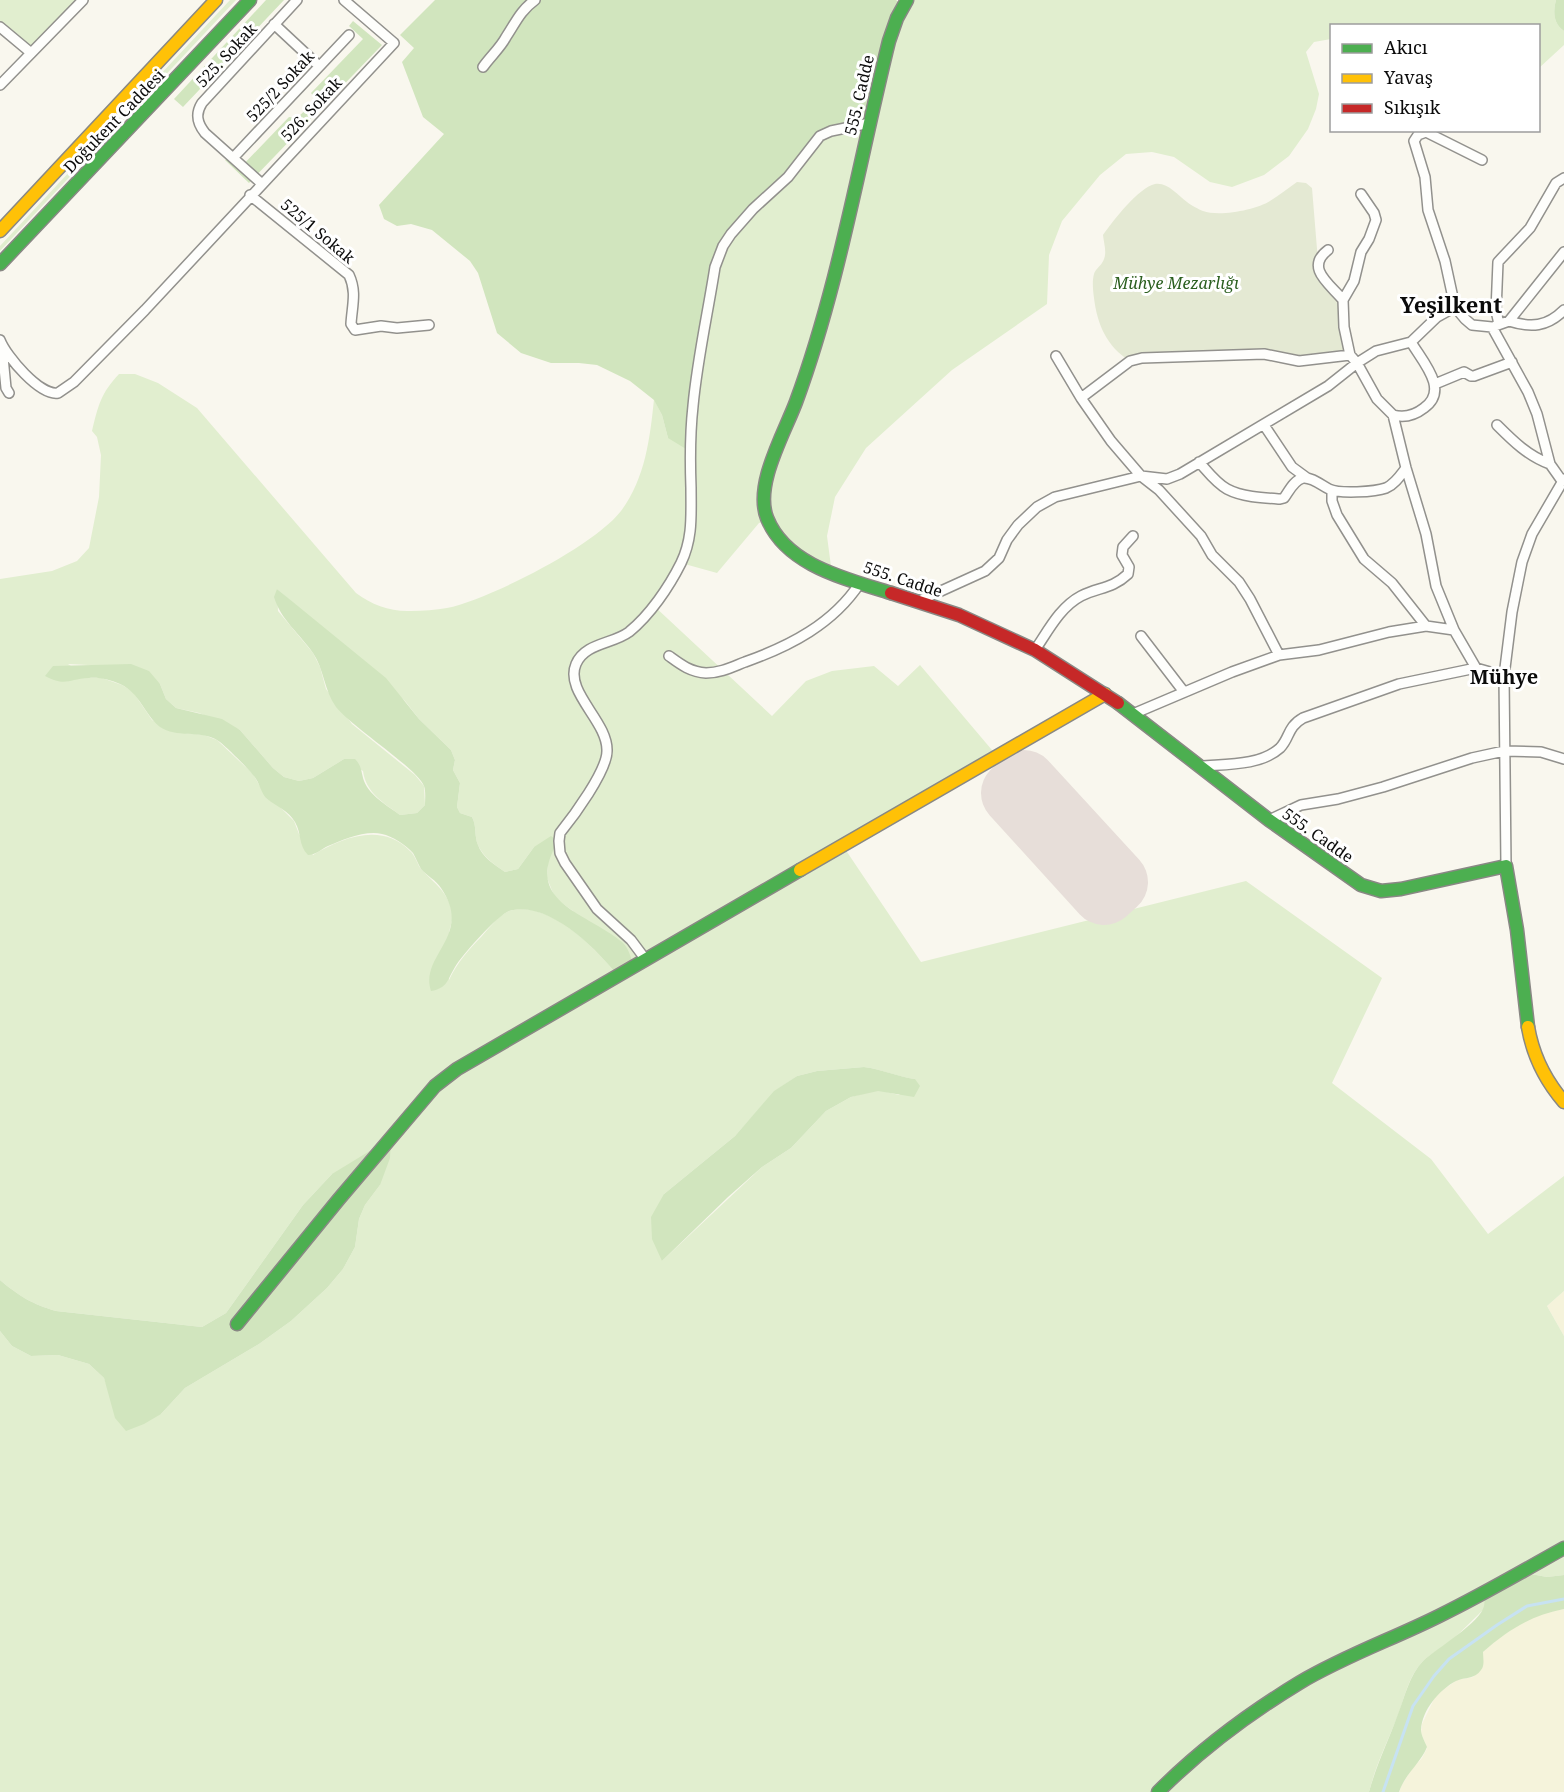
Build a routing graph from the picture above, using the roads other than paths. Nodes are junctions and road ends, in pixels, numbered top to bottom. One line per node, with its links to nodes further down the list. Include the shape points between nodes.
1 (83, 0): 11 (street)
2 (216, 0): 22 (street, Doğukent Caddesi)
3 (250, 0): 25 (street, Doğukent Caddesi)
4 (297, 0): 8 (street, 525. Sokak)
5 (344, 0): 19 (street, 526. Sokak, via 394,43)
6 (535, 0): 13 (street, via 526,6)
7 (908, 0): 15 (street, 555. Cadde, via 889,41)
8 (274, 24): 12 (street); 16 (street, 525. Sokak, via 199,108 197,116 202,129)
9 (0, 27): 11 (street)
10 (349, 35): 12 (street, 525/2 Sokak)
11 (30, 52): 14 (street)
12 (319, 66): 16 (street, 525/2 Sokak)
13 (483, 67)
14 (0, 85)
15 (870, 123): 51 (street, 555. Cadde, via 826,307 807,372 767,478 763,500 775,536 796,555); 69 (street, via 820,136 788,177 753,209 723,246 715,267 693,405 690,537 681,562 639,622 627,633 591,649 575,665 579,693 606,738 607,753 601,770 560,833 560,853 597,909 631,940)
16 (233, 158): 19 (street, 525. Sokak)
17 (1482, 160): 27 (street, via 1426,132 1414,141)
18 (1564, 178): 31 (street, via 1556,183 1530,228 1498,262)
19 (261, 183): 21 (street, 526. Sokak)
20 (1361, 194): 26 (street, via 1376,220)
21 (250, 195): 30 (street, 525/1 Sokak, via 349,276 354,285 351,324 355,330); 32 (street, 526. Sokak, via 144,310 62,391 46,392 25,374)
22 (0, 231)
23 (1328, 250): 26 (street, via 1318,261 1319,269)
24 (1564, 252): 29 (street)
25 (0, 264)
26 (1343, 300): 35 (street, via 1344,327)
27 (1455, 307): 31 (street, via 1472,325); 33 (street, via 1437,317)
28 (1564, 310): 29 (street, via 1543,324)
29 (1509, 321): 31 (street)
30 (429, 325)
31 (1495, 326): 36 (street)
32 (1, 342): 38 (street)
33 (1411, 342): 35 (street); 37 (street)
34 (1056, 356): 39 (street)
35 (1354, 359): 39 (street, via 1299,361 1264,354 1142,358 1130,361); 40 (street, via 1377,399); 41 (street, via 1328,386)
36 (1512, 362): 37 (street, via 1471,376 1464,372); 44 (street, via 1537,414)
37 (1435, 384): 40 (street, via 1430,405 1412,415)
38 (9, 393)
39 (1081, 398): 46 (street)
40 (1393, 415): 45 (street)
41 (1264, 425): 43 (street); 47 (street, via 1292,467)
42 (1497, 426): 44 (street, via 1522,449)
43 (1199, 462): 46 (street, via 1167,479); 47 (street, via 1227,489 1267,498 1284,498 1295,483)
44 (1550, 464): 48 (street)
45 (1406, 468): 49 (street, via 1385,488); 54 (street, via 1426,534 1436,586)
46 (1141, 476): 52 (street, via 1055,497 1037,507 1018,525 999,558 985,571); 57 (street, via 1159,490 1239,582)
47 (1307, 478): 49 (street)
48 (1563, 480): 60 (street, via 1532,534 1522,562)
49 (1332, 490): 53 (street, via 1337,515 1364,559 1392,583)
50 (1133, 536): 56 (street, via 1123,547 1128,574 1107,588 1068,604)
51 (860, 583): 52 (street, 555. Cadde); 58 (street, via 830,617 767,655 705,673 684,668)
52 (919, 601): 56 (street, 555. Cadde)
53 (1426, 626): 54 (street); 57 (street)
54 (1454, 630): 59 (street)
55 (1141, 636): 61 (street)
56 (1035, 650): 62 (street, 555. Cadde)
57 (1279, 655): 61 (street)
58 (669, 656)
59 (1476, 668): 60 (street); 66 (street, via 1399,684 1303,718 1295,722 1281,747 1268,756)
60 (1504, 676): 64 (street)
61 (1184, 692): 63 (street)
62 (1105, 694): 63 (street, 555. Cadde); 69 (street)
63 (1133, 714): 66 (street, 555. Cadde)
64 (1504, 752): 65 (street, via 1541,752); 67 (street, via 1472,758 1372,790 1301,805); 68 (street)
65 (1564, 759)
66 (1201, 766): 67 (street, 555. Cadde)
67 (1269, 820): 68 (street, 555. Cadde, via 1361,885 1381,891)
68 (1506, 866): 70 (street, via 1531,1044 1547,1082)
69 (646, 960): 71 (street, via 457,1069 435,1086)
70 (1564, 1102)
71 (237, 1324)
72 (1564, 1548): 73 (street, via 1439,1616 1299,1683 1189,1761)
73 (1158, 1792)

